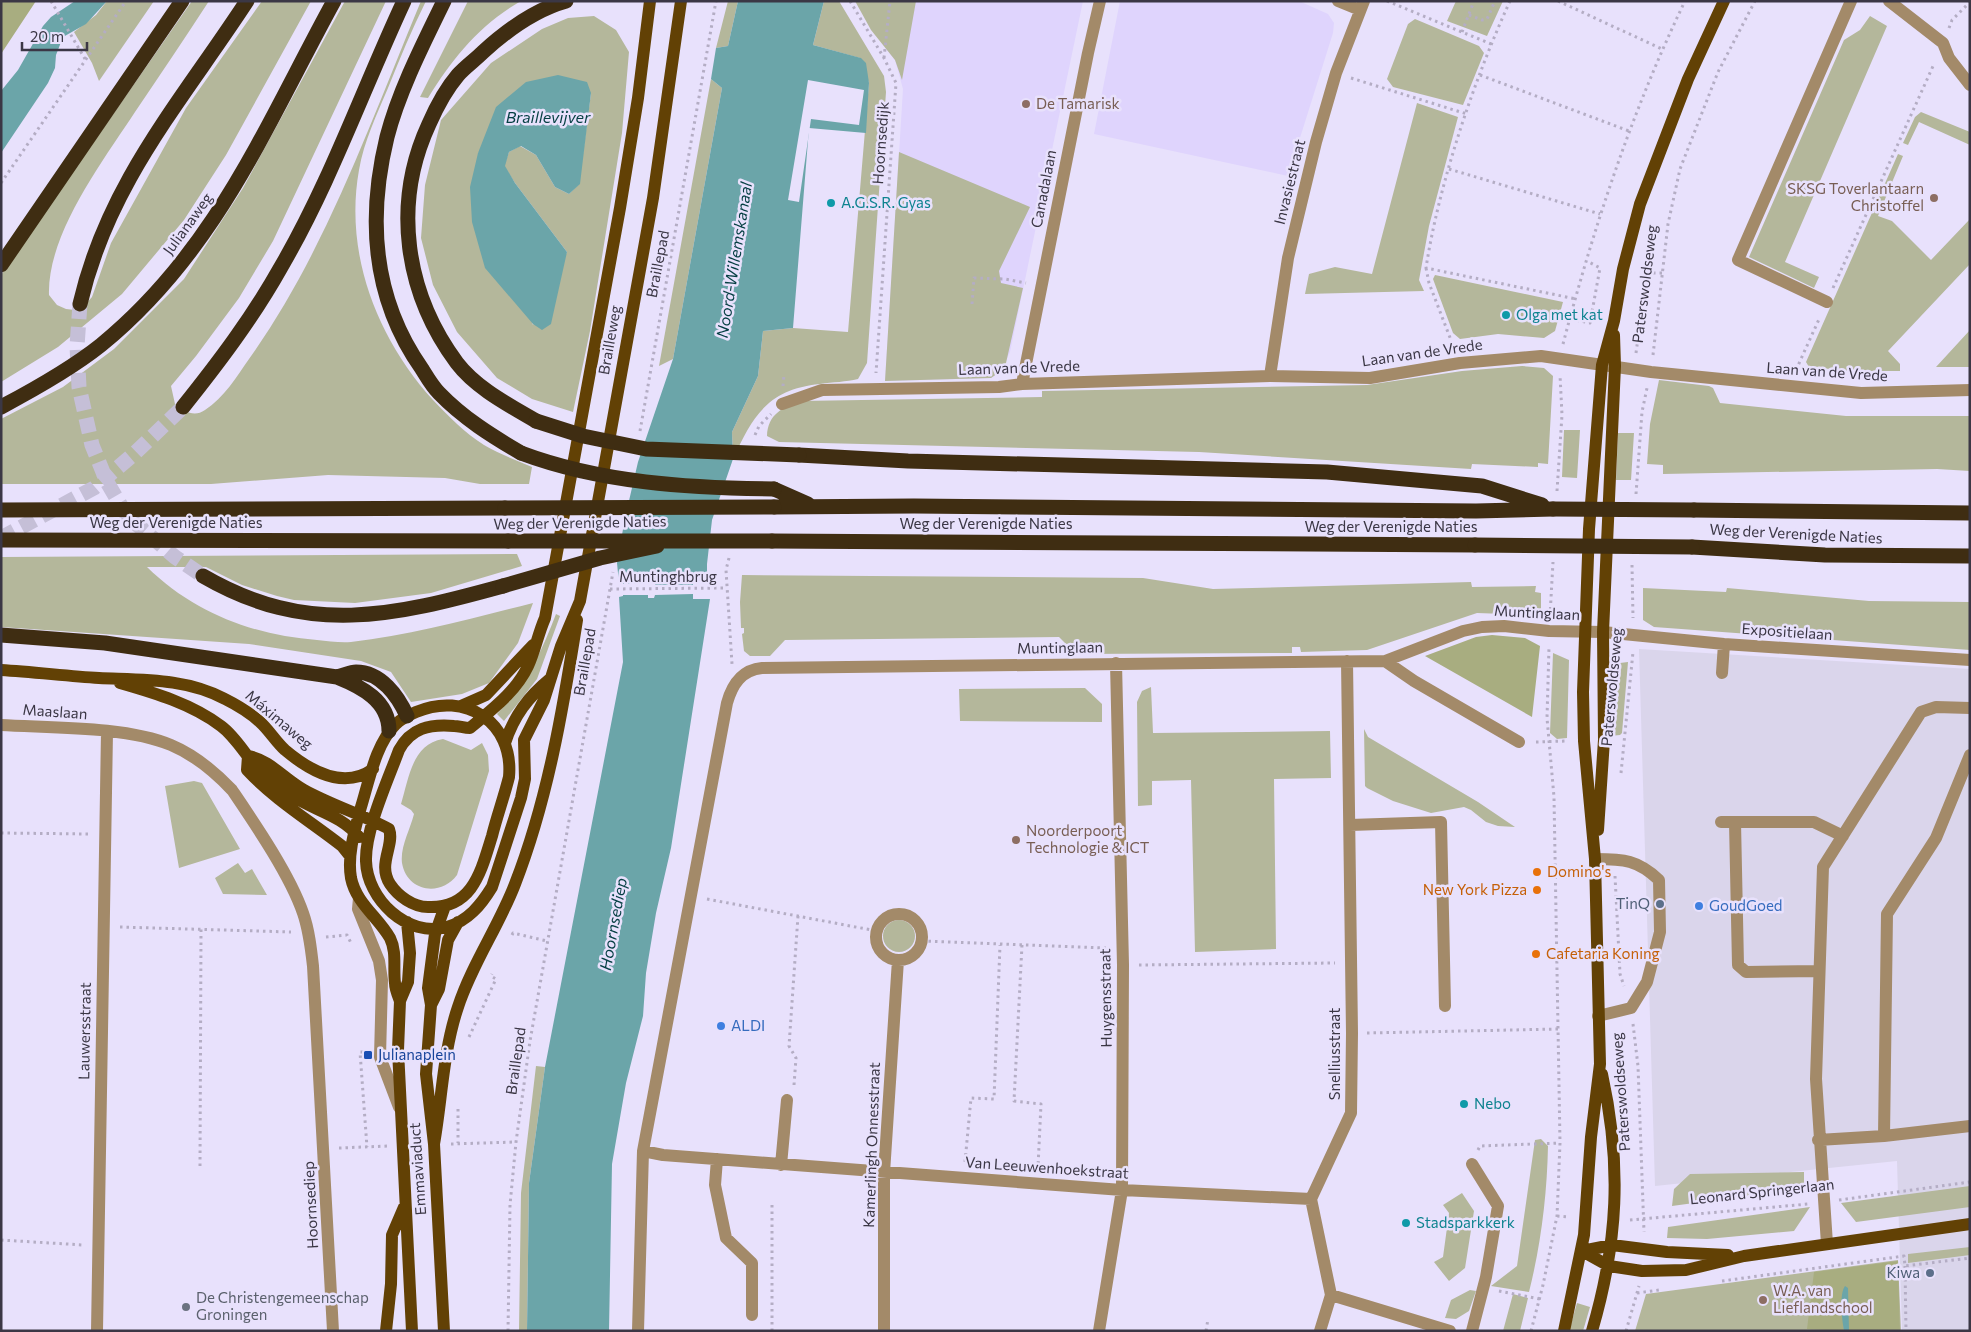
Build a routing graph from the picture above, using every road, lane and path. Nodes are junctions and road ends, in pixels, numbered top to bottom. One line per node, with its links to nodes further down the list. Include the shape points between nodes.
1 (50, 1): 33 (path)
2 (126, 1): 33 (path)
3 (182, 1): 43 (highway)
4 (247, 1): 49 (highway, via 137,163 101,234)
5 (334, 1): 62 (highway, Julianaweg, via 283,102 228,199 183,262 158,291 101,345)
6 (404, 1): 63 (highway, via 317,197 282,266 244,329)
7 (444, 1): 66 (highway, bridge, via 387,136 377,186 375,239 390,312 408,349 438,392 477,427 521,453 556,466 611,478 774,489)
8 (566, 1): 67 (highway, bridge, via 534,13 497,39 457,76 435,110 420,144 408,194 407,230 415,281 429,318 458,364 491,393 536,421 583,436 646,449 918,461 1327,472 1482,486)
9 (650, 1): 82 (main road, Brailleweg, via 620,208 549,598)
10 (681, 1): 77 (main road, Brailleweg, via 653,198)
11 (716, 1): 64 (path, Braillepad)
12 (850, 1): 32 (path, Hoornsedijk)
13 (890, 1): 32 (path)
14 (1100, 1): 46 (street, Canadalaan)
15 (1338, 1): 26 (street)
16 (1388, 1): 28 (path)
17 (1474, 1): 27 (path)
18 (1495, 1): 27 (path, via 1487,19)
19 (1510, 1): 30 (path)
20 (1558, 1): 31 (path)
21 (1724, 1): 54 (main road, Paterswoldseweg, via 1688,78 1640,204 1623,269)
22 (1755, 1): 45 (path, Paterswoldseweg, via 1718,72 1680,169 1668,224)
23 (1851, 1): 48 (street, via 1738,260)
24 (1889, 1): 29 (street)
25 (1970, 2): 29 (path, via 1952,20)
26 (1362, 6): 34 (street, Invasiestraat)
27 (1469, 15): 28 (path)
28 (1462, 32): 30 (path)
29 (1943, 43): 36 (street, via 1949,58); 48 (path)
30 (1491, 44): 35 (path)
31 (1662, 49)
32 (884, 58): 59 (path, Hoornsedijk, via 896,83)
33 (85, 59): 40 (path)
34 (1336, 74): 37 (path); 56 (street, Invasiestraat, via 1288,258)
35 (1480, 75): 37 (path); 38 (path)
36 (1970, 85)
37 (1467, 114): 39 (path)
38 (1629, 131)
39 (1449, 170): 41 (path); 44 (path)
40 (1, 183)
41 (1600, 214)
42 (1586, 261): 51 (path, via 1600,268 1590,323)
43 (1, 265)
44 (1426, 268): 47 (path); 53 (path)
45 (1664, 273): 52 (path, Paterswoldseweg); 52 (path, via 1651,272 1646,279 1638,337 1636,353)
46 (1042, 285): 50 (path, via 974,278); 57 (street, Canadalaan)
47 (1576, 299)
48 (1827, 302): 58 (path)
49 (80, 304)
50 (972, 304)
51 (1570, 319)
52 (1653, 356): 55 (path, Paterswoldseweg)
53 (1460, 363): 54 (street, Laan van de Vrede, via 1541,356); 56 (street, Laan van de Vrede, via 1370,378)
54 (1609, 365): 55 (street, Laan van de Vrede); 78 (main road, Paterswoldseweg, via 1589,520); 79 (main road, Paterswoldseweg)
55 (1650, 372): 58 (street, Laan van de Vrede); 65 (path, Paterswoldseweg, via 1642,412)
56 (1270, 376): 57 (street, Laan van de Vrede)
57 (1022, 384): 59 (street, Laan van de Vrede)
58 (1789, 387): 60 (street, Laan van de Vrede, via 1861,393)
59 (875, 388): 61 (street, via 822,390)
60 (1970, 390)
61 (782, 404)
62 (1, 407)
63 (183, 407)
64 (640, 432)
65 (1636, 495)
66 (814, 507): 67 (highway, Weg der Verenigde Naties, via 1476,511); 68 (highway, Weg der Verenigde Naties, bridge)
67 (1553, 508): 69 (highway, Weg der Verenigde Naties, bridge)
68 (1, 510)
69 (1970, 513)
70 (690, 539): 71 (highway, Weg der Verenigde Naties, bridge); 73 (highway, Weg der Verenigde Naties, bridge, via 1692,547 1824,556); 75 (highway, bridge, via 600,558 417,609 377,615 339,617 301,613 262,604 226,590)
71 (1, 540)
72 (1633, 555): 81 (path, Paterswoldseweg)
73 (1970, 556)
74 (613, 571): 76 (path, Braillepad)
75 (203, 576)
76 (610, 589): 93 (path, Muntinghbrug, via 727,588 730,657); 133 (path, Braillepad)
77 (580, 601): 92 (main road, Brailleweg); 163 (main road, via 567,685 531,839 514,885 458,1006 446,1058)
78 (1585, 632): 79 (street, Muntinglaan); 86 (street, Muntinglaan, via 1482,627 1463,631); 120 (main road, Paterswoldseweg, via 1584,741)
79 (1603, 632): 81 (street, Expositielaan); 120 (main road, Paterswoldseweg, via 1604,740)
80 (1, 635): 90 (highway, via 105,643)
81 (1634, 636): 83 (street, Expositielaan); 107 (path, Paterswoldseweg)
82 (535, 643): 94 (main road, Brailleweg, via 486,695); 97 (main road, Brailleweg, via 528,666 508,694)
83 (1724, 644): 84 (street, Expositielaan); 89 (street)
84 (1970, 660)
85 (1348, 661): 86 (street, Muntinglaan); 87 (street, Muntinglaan); 112 (street, Snelliusstraat)
86 (1385, 661): 102 (street)
87 (1116, 663): 93 (street, Muntinglaan, via 762,668 753,669); 139 (street, Huygensstraat)
88 (1, 670): 91 (main road, Máximaweg)
89 (1722, 673)
90 (338, 677): 96 (highway, via 355,672 378,680 398,698); 99 (highway, via 369,692 389,720)
91 (100, 678): 104 (main road, Máximaweg, via 154,692 202,714 223,727); 106 (main road, Máximaweg, via 149,679 192,686 239,706 260,722 285,750 332,777 350,780)
92 (550, 678): 103 (main road, via 533,692 511,724); 126 (main road, Brailleweg, via 524,746 525,778 521,798 492,887 470,916)
93 (738, 679): 121 (street, via 727,703)
94 (461, 706): 96 (main road, via 426,708); 97 (main road)
95 (1970, 708): 116 (street, via 1936,707 1921,712)
96 (407, 716): 99 (main road); 101 (main road)
97 (484, 716): 101 (main road, Brailleweg, via 470,728 432,725); 103 (main road)
98 (1, 725): 100 (street, Maaslaan)
99 (389, 731): 106 (main road)
100 (107, 732): 115 (street, Lauwersstraat); 166 (street, Hoornsediep, via 170,745 204,764 243,807 294,891 310,938)
101 (410, 734): 109 (main road, via 399,750)
102 (1519, 742)
103 (504, 743): 123 (main road, via 510,765 509,777 480,873 467,893)
104 (248, 756): 108 (main road, Máximaweg, via 262,758 303,790); 113 (main road, Máximaweg, via 259,770 296,798 321,809); 118 (main road, Máximaweg, via 246,770 254,778)
105 (1970, 756): 159 (street, via 1936,838 1887,914)
106 (374, 769): 108 (main road)
107 (1620, 776)
108 (359, 814): 109 (main road, Máximaweg); 113 (main road)
109 (374, 821): 117 (main road); 123 (main road, Máximaweg, via 389,828 384,868 390,884 410,902 424,907)
110 (1721, 822): 111 (street)
111 (1735, 822): 116 (street, via 1814,822); 144 (street, via 1738,965 1746,972)
112 (1350, 826): 141 (street, Snelliusstraat); 147 (street, via 1441,822)
113 (355, 832): 117 (main road); 118 (main road)
114 (1, 833): 115 (path)
115 (105, 834): 127 (street, Lauwersstraat)
116 (1843, 836): 144 (street, via 1823,867)
117 (367, 850): 125 (main road, via 366,862 374,893 389,911)
118 (350, 856): 122 (main road, via 351,878)
119 (1614, 859): 120 (street); 148 (path, Paterswoldseweg, via 1620,974); 148 (street, via 1646,867 1659,880 1660,932 1647,982)
120 (1595, 860): 149 (main road, Paterswoldseweg)
121 (692, 896): 124 (path); 167 (street)
122 (359, 898): 145 (main road, Emmaviaduct, via 394,949 395,985); 157 (street, Emmaviaduct, via 358,909 379,961 382,980 380,1058)
123 (445, 906): 128 (main road, Emmaviaduct)
124 (798, 916): 130 (path); 155 (path, via 789,1046 796,1058 793,1096)
125 (407, 922): 128 (main road); 145 (main road, Emmaviaduct, via 408,982)
126 (458, 922): 128 (main road); 146 (main road, Emmaviaduct, via 448,940 439,989)
127 (104, 926): 129 (path); 188 (street, Lauwersstraat)
128 (437, 928): 146 (main road, Emmaviaduct, via 428,988)
129 (201, 929): 131 (path); 171 (path)
130 (877, 931): 134 (street, via 885,919 900,914 919,926); 140 (street, via 878,947 890,958)
131 (291, 932)
132 (318, 938): 138 (path, via 347,935)
133 (547, 941): 135 (path, via 513,933); 161 (path, Braillepad)
134 (922, 941): 136 (path); 140 (street, via 913,955)
135 (509, 942)
136 (1000, 945): 137 (path); 173 (path, via 994,1099 971,1098)
137 (1022, 945): 139 (path); 175 (path, via 1014,1101 1041,1104)
138 (353, 946)
139 (1121, 948): 142 (street, Huygensstraat)
140 (898, 960): 172 (street, Kamerlingh Onnesstraat)
141 (1351, 963): 142 (path); 151 (street, Snelliusstraat)
142 (1123, 965): 176 (street, Huygensstraat)
143 (496, 968): 152 (path, via 492,976 496,979)
144 (1819, 971): 160 (street)
145 (400, 1001): 157 (main road, Emmaviaduct)
146 (431, 1004): 163 (main road, Emmaviaduct, via 426,1089)
147 (1446, 1006)
148 (1631, 1008): 149 (street); 184 (path, Paterswoldseweg, via 1638,1066)
149 (1598, 1016): 154 (main road, Paterswoldseweg)
150 (1559, 1029): 151 (path)
151 (1352, 1033): 177 (street, Snelliusstraat, via 1351,1113)
152 (466, 1045)
153 (368, 1052): 164 (path, via 360,1052)
154 (1600, 1064): 182 (main road, Paterswoldseweg); 183 (main road, Paterswoldseweg, via 1614,1138)
155 (786, 1100): 169 (street)
156 (458, 1106): 161 (path, via 458,1144)
157 (400, 1110): 180 (main road, Emmaviaduct)
158 (1970, 1126): 159 (street)
159 (1884, 1136): 160 (street)
160 (1818, 1140): 178 (street)
161 (516, 1142): 210 (path, Braillepad, via 510,1205)
162 (1560, 1143): 170 (path, via 1480,1146)
163 (434, 1144): 209 (main road, Emmaviaduct)
164 (367, 1146): 165 (path); 166 (path)
165 (389, 1146)
166 (324, 1149): 206 (street, Hoornsediep)
167 (643, 1151): 168 (street, Van Leeuwenhoekstraat); 211 (street)
168 (717, 1159): 169 (street, Van Leeuwenhoekstraat); 203 (street, via 715,1185 726,1238 752,1263)
169 (781, 1164): 172 (street, Van Leeuwenhoekstraat)
170 (1472, 1164): 198 (street, via 1498,1206)
171 (200, 1166)
172 (884, 1173): 173 (street, Van Leeuwenhoekstraat); 213 (street, Kamerlingh Onnesstraat)
173 (964, 1178): 175 (street, Van Leeuwenhoekstraat)
174 (1970, 1182): 178 (path, Leonard Springerlaan)
175 (1037, 1184): 176 (street, Van Leeuwenhoekstraat)
176 (1122, 1190): 177 (street, Van Leeuwenhoekstraat); 214 (street, Huygensstraat)
177 (1312, 1199): 201 (street)
178 (1824, 1202): 184 (path, Leonard Springerlaan); 187 (street)
179 (772, 1204): 212 (path)
180 (405, 1205): 207 (main road, via 392,1235); 208 (main road, Emmaviaduct)
181 (1557, 1216): 182 (path)
182 (1586, 1218): 191 (main road, Paterswoldseweg)
183 (1614, 1220): 184 (path, Leonard Springerlaan); 189 (main road, Paterswoldseweg)
184 (1644, 1220): 190 (path, Paterswoldseweg)
185 (1970, 1224): 187 (main road)
186 (1, 1240): 188 (path)
187 (1827, 1244): 192 (main road)
188 (97, 1246): 205 (street, Lauwersstraat)
189 (1612, 1246): 190 (main road); 191 (main road); 194 (main road, Paterswoldseweg)
190 (1643, 1249): 192 (main road)
191 (1582, 1251): 194 (main road); 219 (main road, Paterswoldseweg)
192 (1744, 1256): 196 (main road, via 1686,1270)
193 (1970, 1258): 195 (path)
194 (1609, 1266): 196 (main road); 220 (main road, Paterswoldseweg)
195 (1905, 1266): 197 (path, via 1904,1256); 222 (path)
196 (1642, 1271): 200 (path)
197 (1713, 1282)
198 (1483, 1288): 202 (path); 218 (street)
199 (1666, 1289): 200 (path)
200 (1637, 1293): 221 (path)
201 (1331, 1295): 216 (street); 217 (street)
202 (1540, 1299)
203 (752, 1315)
204 (1208, 1320): 215 (path)
205 (97, 1331)
206 (334, 1331)
207 (386, 1331)
208 (412, 1331)
209 (444, 1331)
210 (508, 1331)
211 (638, 1331)
212 (772, 1331)
213 (884, 1331)
214 (1099, 1331)
215 (1206, 1331)
216 (1320, 1331)
217 (1450, 1331)
218 (1472, 1331)
219 (1564, 1331)
220 (1592, 1331)
221 (1626, 1331)
222 (1906, 1331)

